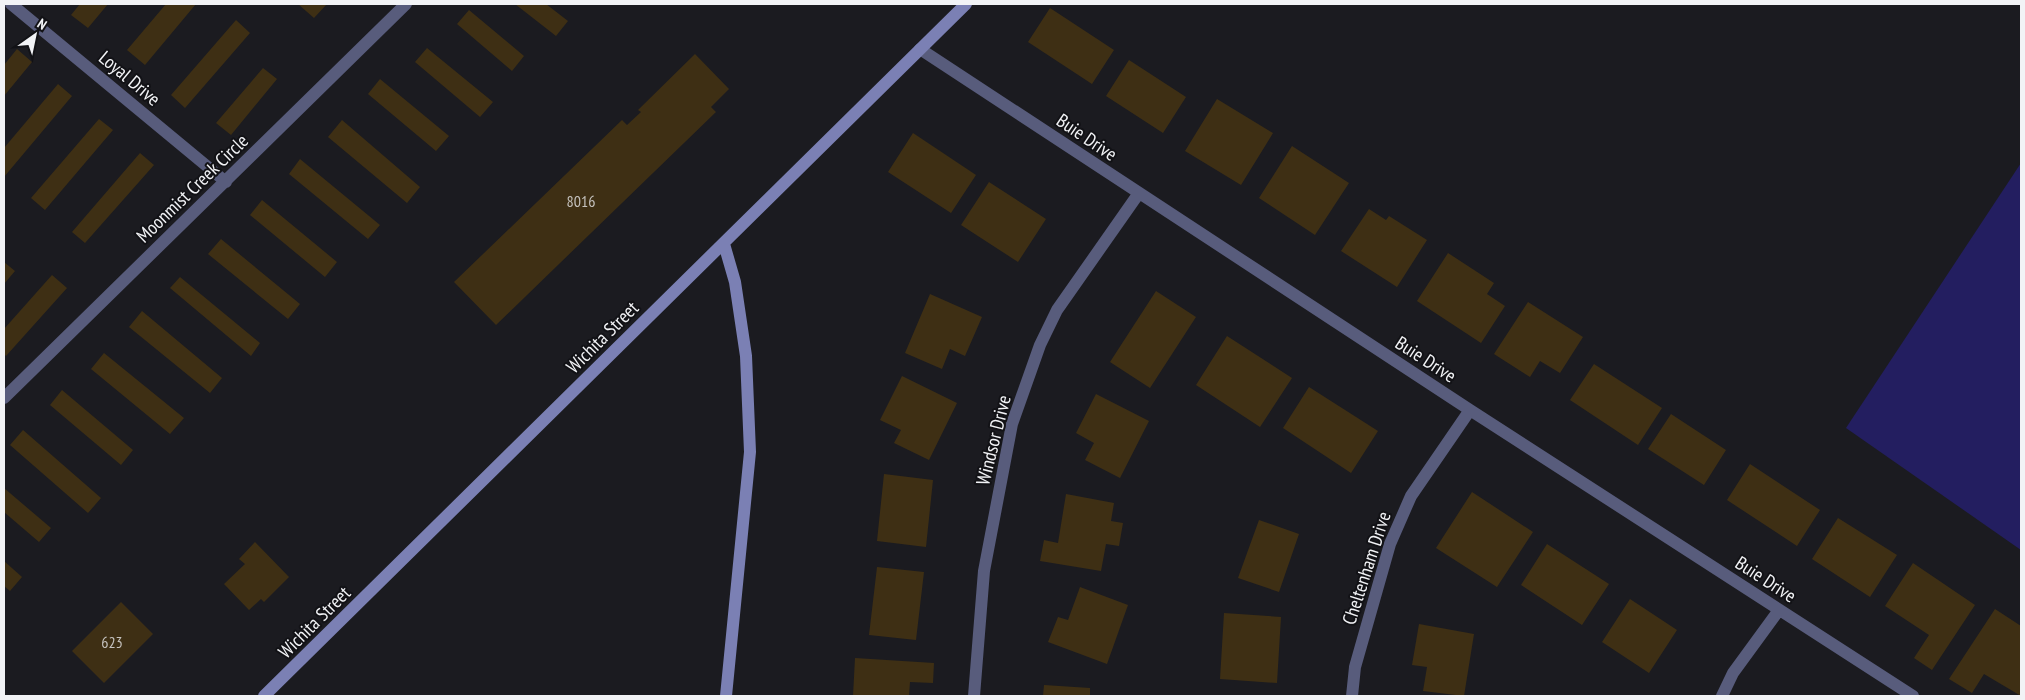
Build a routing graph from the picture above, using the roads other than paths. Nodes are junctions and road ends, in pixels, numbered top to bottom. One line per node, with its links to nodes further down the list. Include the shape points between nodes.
1 (11, 4): 5 (street, Loyal Drive)
2 (406, 4): 5 (street, Moonmist Creek Circle)
3 (966, 4): 4 (main road, Wichita Street)
4 (920, 48): 6 (street, Buie Drive); 7 (main road, Wichita Street)
5 (226, 182): 8 (street, Moonmist Creek Circle)
6 (1139, 193): 9 (street, Buie Drive); 13 (street, Windsor Drive, via 1057,310 1040,345 1012,424 984,571)
7 (724, 244): 11 (main road, Wichita Street); 12 (main road, via 735,282 746,356 750,452)
8 (4, 398)
9 (1470, 410): 10 (street, Buie Drive); 14 (street, Cheltenham Drive, via 1411,496 1390,544 1355,667)
10 (1779, 610): 15 (street, via 1733,673); 16 (street, Buie Drive)
11 (264, 696)
12 (726, 696)
13 (974, 696)
14 (1352, 696)
15 (1722, 696)
16 (1913, 696)

